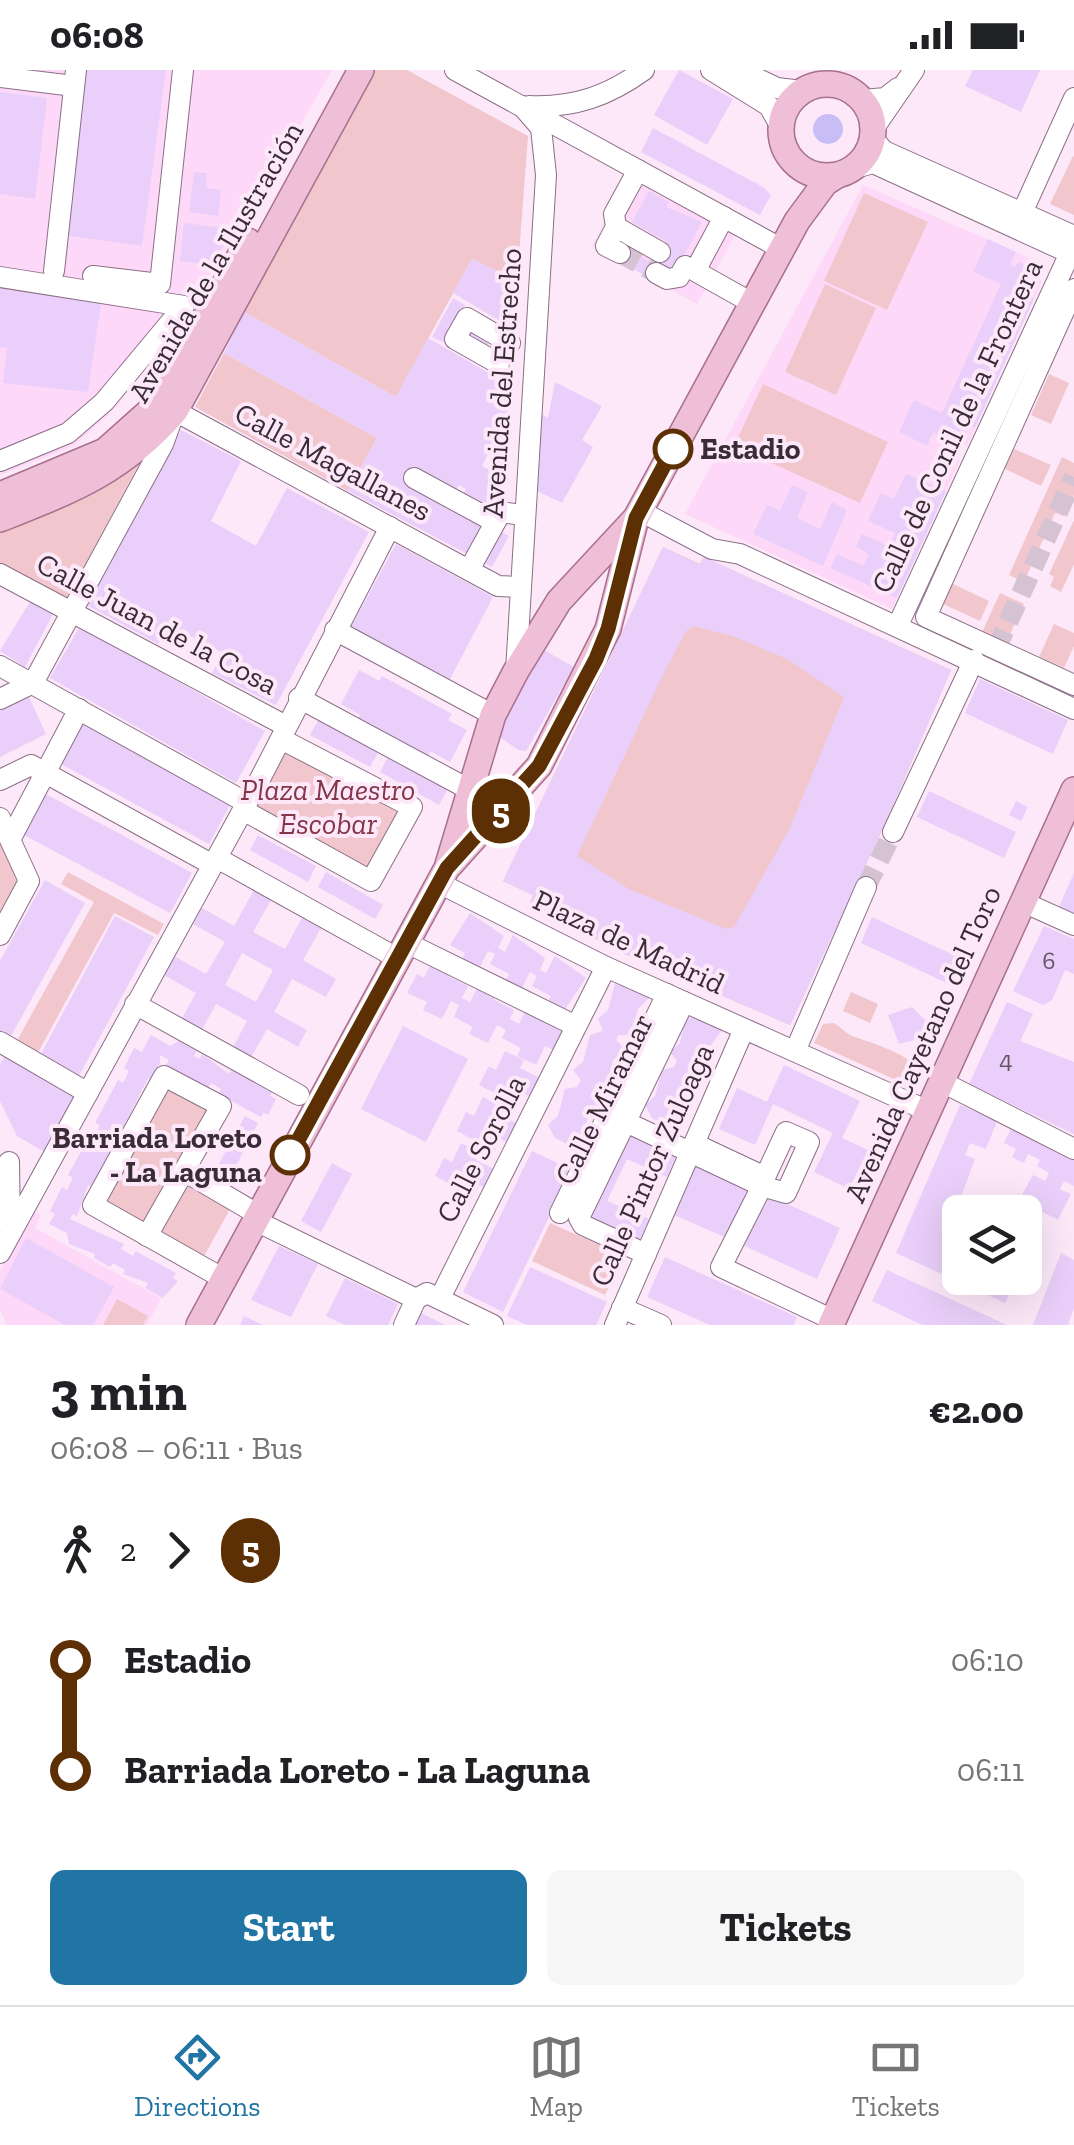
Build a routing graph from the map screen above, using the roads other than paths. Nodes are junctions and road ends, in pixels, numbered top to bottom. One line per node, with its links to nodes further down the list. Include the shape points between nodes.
1 (184, 70): 32 (street, via 160,284)
2 (342, 70): 41 (main road, Avenida de la Ilustración, via 160,401)
3 (361, 70): 41 (main road, Avenida de la Ilustración)
4 (455, 70): 15 (street)
5 (644, 70): 14 (street)
6 (711, 70): 16 (street, via 769,106)
7 (739, 70): 12 (street, via 777,88)
8 (912, 74): 11 (street, via 884,98); 17 (street)
9 (0, 77): 10 (street)
10 (75, 78): 32 (street)
11 (856, 88): 12 (main road, via 826,84); 17 (main road)
12 (802, 91): 16 (main road, via 785,110)
13 (1074, 98): 22 (street)
14 (585, 102): 15 (street); 18 (street, via 571,116)
15 (522, 106): 18 (street); 37 (street, Avenida del Estrecho, via 541,128 546,149)
16 (781, 127): 19 (main road, via 785,150)
17 (874, 133): 21 (main road); 22 (street, via 884,151)
18 (580, 139): 20 (street)
19 (798, 166): 21 (main road, via 816,175); 24 (main road)
20 (638, 170): 23 (street); 25 (street, via 614,214)
21 (846, 172): 24 (main road, via 824,184); 26 (street, via 873,163)
22 (1022, 213): 26 (street)
23 (724, 217): 27 (street); 31 (street)
24 (797, 220): 27 (main road)
25 (616, 227): 28 (street); 29 (street, via 606,246)
26 (1073, 248): 60 (street, Calle de Conil de la Frontera)
27 (782, 249): 36 (main road)
28 (660, 252)
29 (620, 253)
30 (0, 264): 32 (street)
31 (686, 267): 33 (street, via 680,277); 36 (street)
32 (54, 271)
33 (656, 273)
34 (0, 277): 42 (street, via 184,306 104,402 68,434)
35 (1074, 289): 62 (street, via 926,617)
36 (752, 303): 50 (main road)
37 (538, 327): 38 (street); 40 (street, Avenida del Estrecho)
38 (510, 342): 39 (street); 39 (street, via 467,318 455,339)
39 (499, 364): 40 (street)
40 (534, 392): 49 (street, Avenida del Estrecho)
41 (159, 426): 43 (main road, Avenida de la Ilustración); 51 (main road, Avenida de la Ilustración, via 144,447 89,484); 53 (street, Calle Magallanes); 59 (street)
42 (36, 448): 44 (street); 45 (street)
43 (106, 451): 45 (main road, Avenida de la Ilustración); 48 (street, via 82,472)
44 (0, 461)
45 (72, 466): 47 (main road, Avenida de la Ilustración)
46 (414, 478): 52 (street)
47 (0, 495)
48 (0, 505)
49 (522, 515): 52 (street, via 501,512); 57 (street, Avenida del Estrecho)
50 (638, 515): 56 (main road); 58 (main road); 60 (street)
51 (0, 519)
52 (495, 522): 54 (street)
53 (390, 527): 54 (street, Calle Magallanes); 61 (street)
54 (469, 570): 57 (street, Calle Magallanes, via 498,586)
55 (0, 574): 59 (street, Calle Juan de la Cosa)
56 (580, 577): 58 (main road, via 602,581); 64 (main road)
57 (518, 587): 64 (street, Avenida del Estrecho)
58 (616, 596): 77 (main road, via 596,659 539,766)
59 (72, 613): 65 (street); 71 (street, Calle Juan de la Cosa)
60 (898, 625): 62 (street)
61 (334, 630): 66 (street); 70 (street)
62 (986, 659): 68 (street); 79 (street)
63 (0, 666): 65 (street)
64 (516, 671): 70 (main road)
65 (33, 683): 67 (street); 69 (street)
66 (299, 698): 71 (street); 74 (street)
67 (0, 699)
68 (1071, 700)
69 (79, 709): 72 (street); 76 (street)
70 (493, 715): 74 (main road)
71 (284, 733): 76 (street); 76 (street, via 412,806 372,880)
72 (44, 773): 73 (street, via 31,766); 78 (street); 80 (street)
73 (0, 780)
74 (470, 790): 77 (main road); 81 (main road)
75 (1074, 790): 83 (main road, Avenida Cayetano del Toro)
76 (245, 806): 80 (street)
77 (506, 806): 81 (main road)
78 (6, 828): 85 (street, via 29,881)
79 (893, 832)
80 (215, 862): 86 (street); 89 (street)
81 (443, 876): 86 (main road); 87 (street, Plaza de Madrid)
82 (866, 887): 93 (street)
83 (1023, 902): 84 (street); 94 (main road, Avenida Cayetano del Toro)
84 (1074, 925)
85 (0, 935)
86 (401, 950): 90 (street); 106 (main road)
87 (606, 967): 88 (street, Plaza de Madrid); 90 (street, Calle Sorolla)
88 (675, 998): 91 (street, Plaza de Madrid); 98 (street, Calle Miramar); 105 (street, Calle Miramar)
89 (135, 1004): 95 (street); 96 (street)
90 (576, 1026): 111 (street, Calle Sorolla)
91 (744, 1029): 93 (street, Plaza de Madrid); 99 (street, Calle Pintor Zuloaga)
92 (0, 1042): 95 (street)
93 (796, 1049): 97 (street, Plaza de Madrid)
94 (942, 1082): 97 (main road, Avenida Cayetano del Toro); 100 (street)
95 (88, 1093): 103 (street)
96 (299, 1094)
97 (928, 1111): 114 (main road, Avenida Cayetano del Toro)
98 (628, 1122): 99 (street); 105 (street, Calle Miramar)
99 (695, 1149): 104 (street); 104 (street, via 765,1177 786,1132 809,1142 786,1193); 109 (street, Calle Pintor Zuloaga)
100 (1074, 1149)
101 (4, 1153): 103 (street, via 24,1184); 108 (street)
102 (184, 1172): 106 (street); 107 (street); 107 (street, via 220,1106 164,1076 94,1206)
103 (42, 1175): 108 (street)
104 (762, 1186): 114 (street, via 721,1267)
105 (570, 1217): 109 (street)
106 (257, 1218): 110 (main road); 112 (street)
107 (148, 1236): 110 (street)
108 (5, 1243)
109 (646, 1254): 113 (street, Calle Pintor Zuloaga)
110 (224, 1278): 115 (main road)
111 (440, 1298): 112 (street, via 427,1293); 117 (street)
112 (416, 1299): 116 (street)
113 (618, 1317): 118 (street)
114 (832, 1323)
115 (199, 1325)
116 (404, 1325)
117 (493, 1325)
118 (661, 1325)

